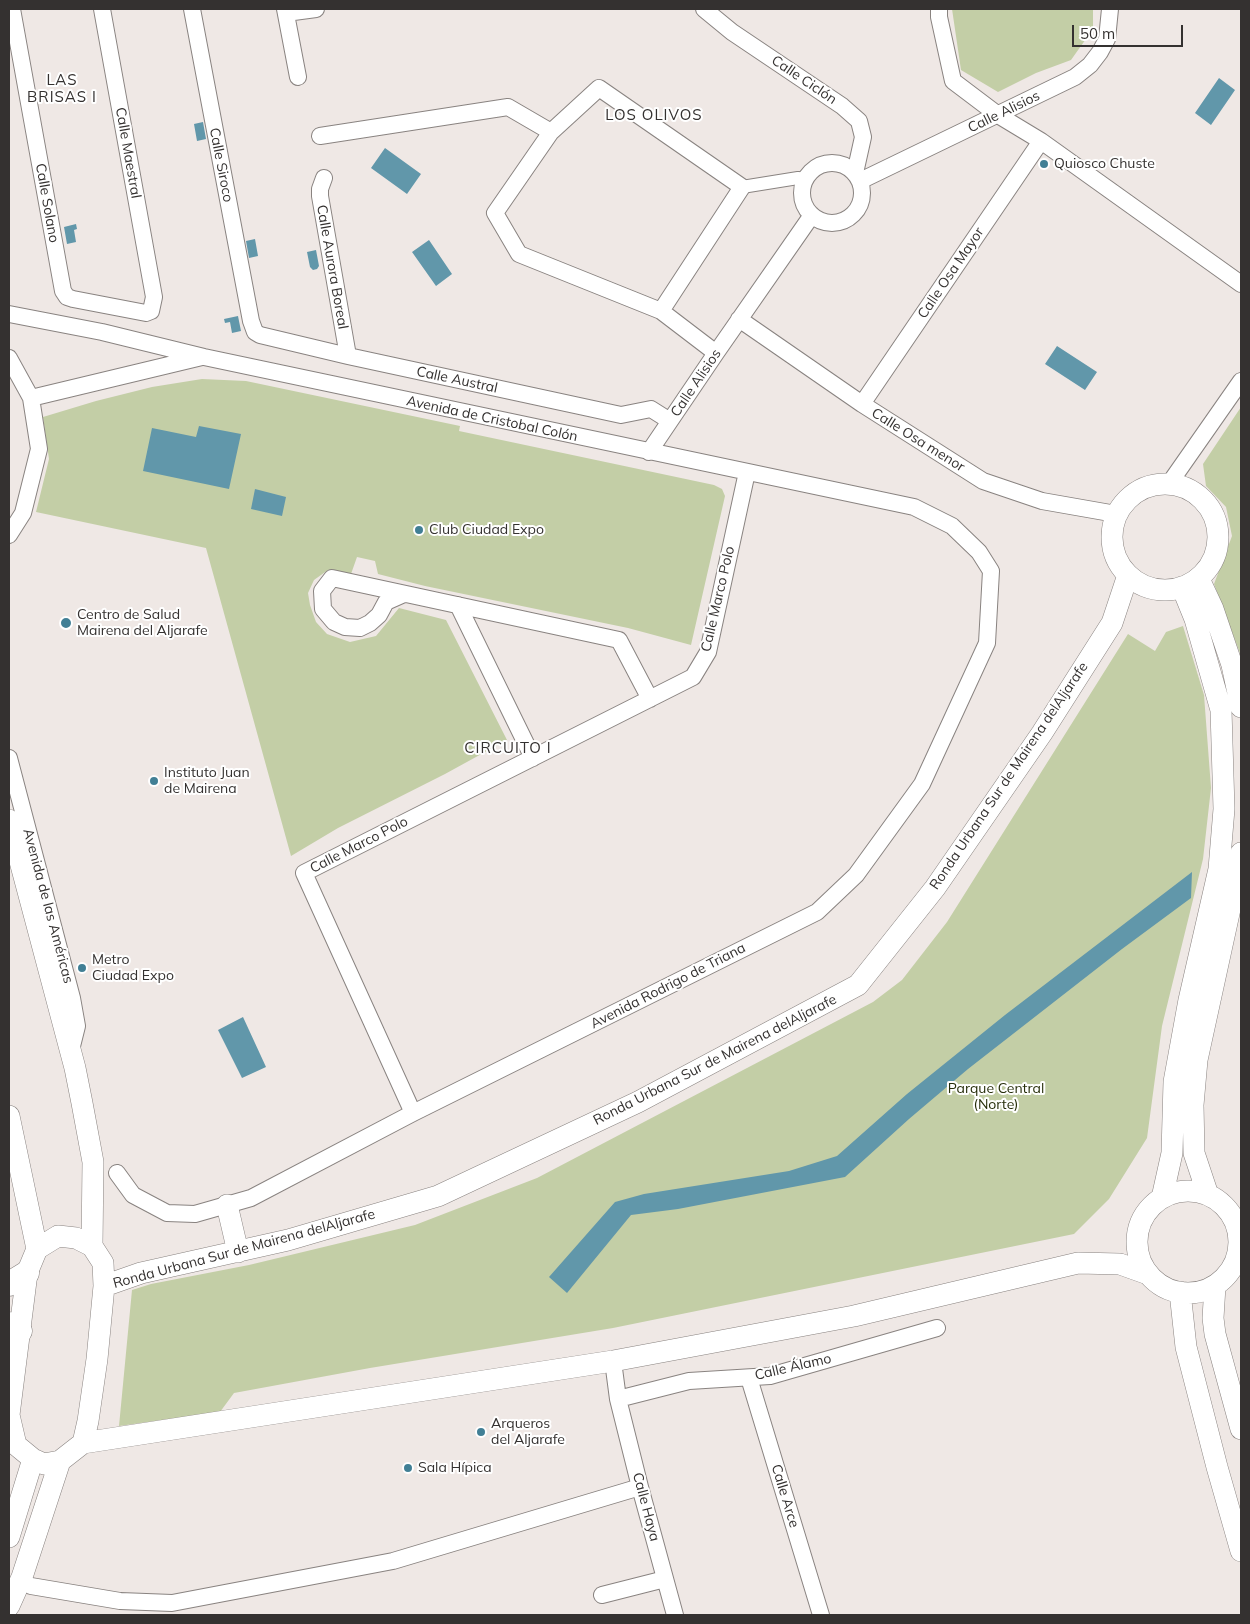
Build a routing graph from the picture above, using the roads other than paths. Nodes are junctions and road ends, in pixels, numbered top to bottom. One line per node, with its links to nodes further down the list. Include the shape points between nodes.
1 (12, 9): 20 (street, Calle Solano, via 62,291 73,299 146,313 151,311)
2 (102, 9): 20 (street, Calle Maestral)
3 (192, 9): 24 (street, Calle Siroco)
4 (316, 9): 7 (street)
5 (1110, 9): 10 (street, Calle Alisios, via 1106,39 1090,65 1059,86)
6 (706, 10): 14 (street, Calle Ciclón, via 732,32 859,120 863,137)
7 (285, 11): 9 (street)
8 (935, 12): 10 (street, via 953,81)
9 (298, 77)
10 (998, 115): 13 (street); 14 (street, Calle Alisios)
11 (551, 132): 12 (street, via 508,107); 17 (street, via 599,88); 21 (street, via 495,213 519,254)
12 (320, 136)
13 (1041, 141): 19 (street); 33 (street, Calle Osa Mayor)
14 (857, 177): 16 (street, via 847,167 829,164 820,166); 18 (street, via 862,200 853,215 837,223 828,223)
15 (324, 178): 27 (street, Calle Aurora Boreal, via 320,196)
16 (806, 179): 17 (street); 18 (street, via 803,198)
17 (742, 187): 21 (street)
18 (812, 215): 23 (street, Calle Alisios)
19 (1241, 284)
20 (154, 297)
21 (661, 311): 26 (street)
22 (9, 314): 25 (street)
23 (739, 320): 26 (street, Calle Alisios); 33 (street, Calle Osa menor)
24 (251, 321): 27 (street, Calle Austral, via 255,332 260,335)
25 (146, 342): 28 (street); 30 (street, via 155,357 152,365)
26 (716, 353): 34 (street, Calle Alisios)
27 (348, 356): 34 (street, Calle Austral, via 621,415 651,409)
28 (204, 357): 30 (street, Avenida de Cristobal Colón); 35 (street, Avenida de Cristobal Colón)
29 (9, 358): 32 (street)
30 (142, 372): 32 (street, Avenida de Cristobal Colón)
31 (1241, 381): 37 (street)
32 (31, 398): 40 (street, via 39,449 23,513)
33 (862, 404): 38 (street, Calle Osa menor, via 983,481 1042,501)
34 (670, 421): 35 (street, Calle Alisios)
35 (649, 452): 36 (street, Avenida de Cristobal Colón)
36 (747, 472): 39 (street, Avenida de Cristobal Colón, via 914,508); 45 (street, Calle Marco Polo, via 708,652 693,677)
37 (1169, 484): 38 (street, via 1145,487 1131,495); 42 (street, via 1181,485 1197,494 1211,509 1218,526 1214,559 1204,574)
38 (1116, 514): 41 (street, via 1113,550)
39 (952, 526): 52 (street, Avenida Rodrigo de Triana, via 979,552 991,571 987,642 922,784 856,875 817,912)
40 (9, 535)
41 (1128, 575): 42 (street, via 1150,589 1176,590); 60 (street, Ronda Urbana Sur de Mairena delAljarafe, via 1112,623 1042,732 935,888 858,986 638,1102 438,1196)
42 (1190, 583): 46 (street, via 1212,608 1232,665); 56 (street, via 1196,619 1221,710 1224,809 1219,869 1174,1082 1172,1153)
43 (404, 594): 43 (street, via 332,578 322,591 323,609 334,622 360,628 379,615 386,602); 44 (street)
44 (458, 605): 45 (street, via 619,640); 48 (street)
45 (650, 699): 48 (street, Calle Marco Polo)
46 (1241, 707)
47 (9, 758): 51 (street, Avenida de las Américas, via 72,998 77,1026)
48 (533, 758): 52 (street, Calle Marco Polo, via 304,873)
49 (9, 820): 51 (street, Avenida de las Américas)
50 (1241, 853): 55 (street, via 1197,1060 1193,1105 1194,1153)
51 (70, 1054): 58 (street, Avenida de las Américas, via 93,1162)
52 (413, 1113): 57 (street, Avenida Rodrigo de Triana, via 251,1198)
53 (9, 1116): 59 (street)
54 (117, 1173): 57 (street, Avenida Rodrigo de Triana, via 133,1196 167,1213 195,1214)
55 (1208, 1195): 56 (street, via 1192,1191); 64 (street, via 1232,1215 1238,1230 1239,1246 1235,1261 1227,1275)
56 (1162, 1198): 61 (street, via 1140,1224 1137,1241 1140,1259)
57 (227, 1205): 60 (street)
58 (92, 1246): 59 (street, via 76,1238 58,1236); 63 (street, via 103,1263)
59 (37, 1250): 62 (street)
60 (238, 1252): 63 (street, Ronda Urbana Sur de Mairena delAljarafe, via 141,1273)
61 (1148, 1274): 65 (street, via 1168,1289); 68 (street, via 1120,1264 1078,1263 854,1316)
62 (18, 1278): 66 (street)
63 (104, 1286): 72 (street, via 91,1403)
64 (1214, 1286): 65 (street, via 1204,1291); 71 (street, via 1215,1334)
65 (1180, 1292): 77 (street, via 1186,1347)
66 (14, 1328): 73 (street, via 9,1415 16,1445)
67 (937, 1328): 69 (street, Calle Álamo, via 770,1376)
68 (613, 1361): 70 (street, Calle Haya); 72 (street)
69 (749, 1378): 70 (street, Calle Álamo, via 689,1381); 83 (street, Calle Arce)
70 (618, 1399): 75 (street, Calle Haya)
71 (1241, 1429)
72 (82, 1443): 74 (street)
73 (33, 1459): 74 (street, via 44,1464); 76 (street)
74 (60, 1461): 81 (street, via 22,1577)
75 (640, 1487): 78 (street, Calle Haya); 79 (street, via 393,1561 172,1604 120,1601)
76 (9, 1537)
77 (1241, 1551)
78 (665, 1579): 80 (street); 82 (street, Calle Haya)
79 (31, 1586)
80 (602, 1595)
81 (9, 1606)
82 (676, 1615)
83 (821, 1615)

